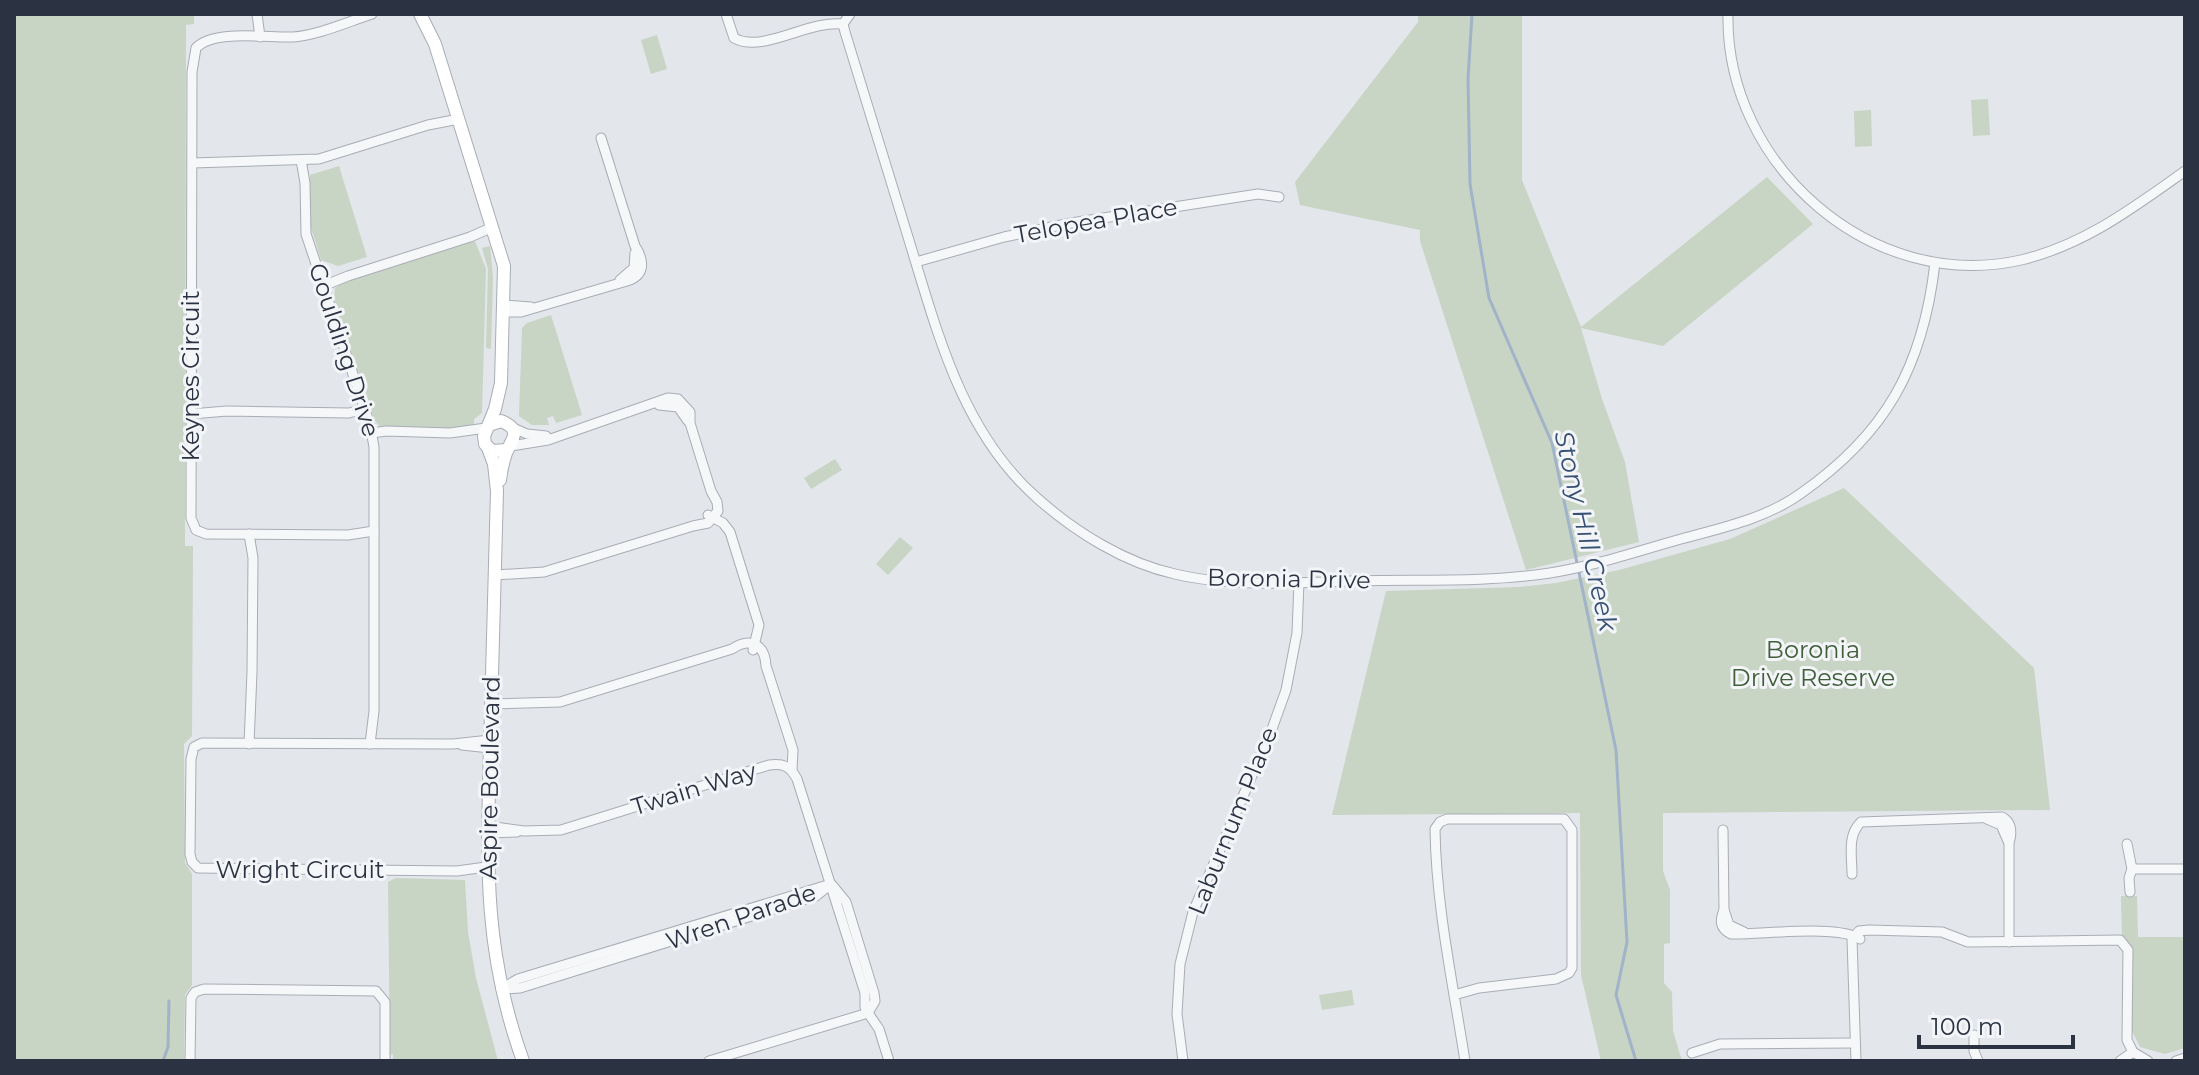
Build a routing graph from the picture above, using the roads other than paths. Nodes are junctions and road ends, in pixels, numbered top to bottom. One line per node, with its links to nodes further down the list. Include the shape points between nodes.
1 (256, 14): 9 (street)
2 (372, 14): 9 (street, Keynes Circuit, via 300,36)
3 (420, 14): 10 (street)
4 (430, 14): 10 (street)
5 (726, 14): 8 (street, via 734,38 753,44 823,23)
6 (850, 14): 8 (street)
7 (1728, 14): 19 (street, via 1742,102 1791,183 1854,234)
8 (843, 24): 18 (street, Boronia Drive)
9 (255, 37): 13 (street, Keynes Circuit, via 207,34 195,39 189,51)
10 (435, 44): 11 (street)
11 (458, 116): 14 (street); 17 (street)
12 (601, 138): 21 (street, via 635,246 634,268 616,282 534,307)
13 (192, 160): 14 (street); 24 (street, Keynes Circuit)
14 (305, 160): 20 (street, Goulding Drive, via 305,228)
15 (2185, 171): 19 (street, via 2089,236 2055,250 2018,261)
16 (1279, 197): 18 (street, Telopea Place, via 1258,194 1071,223)
17 (494, 230): 20 (street); 21 (street, via 504,266)
18 (916, 262): 37 (street, Boronia Drive, via 970,414 1004,464 1044,504 1096,541 1175,574)
19 (1935, 263): 37 (street, Boronia Drive, via 1920,344 1901,387 1864,441 1796,497 1758,516 1553,572 1494,579)
20 (322, 284): 23 (street, Goulding Drive)
21 (504, 309): 22 (street)
22 (501, 383): 25 (street); 26 (street)
23 (364, 405): 24 (street, via 349,413); 28 (street, Goulding Drive)
24 (191, 411): 34 (street, Keynes Circuit, via 193,526 206,534)
25 (488, 426): 26 (street, via 497,421); 27 (street); 30 (street)
26 (510, 426): 29 (street); 31 (street, via 514,437)
27 (450, 433): 28 (street); 30 (street)
28 (373, 436): 35 (street, Goulding Drive)
29 (554, 436): 31 (street); 33 (street, via 652,406 678,407 690,423 711,491)
30 (487, 446): 31 (street, via 497,452); 32 (street, Aspire Boulevard)
31 (509, 448): 32 (street, Aspire Boulevard)
32 (497, 491): 36 (street, Aspire Boulevard)
33 (711, 517): 36 (street, via 544,572); 38 (street, via 730,532 759,625)
34 (253, 534): 35 (street, Keynes Circuit); 40 (street)
35 (374, 535): 41 (street, Goulding Drive)
36 (495, 572): 39 (street, Aspire Boulevard)
37 (1299, 582): 68 (street, Laburnum Place, via 1297,633 1286,690 1193,912 1180,964 1177,1014)
38 (754, 647): 39 (street, via 742,643 560,702); 43 (street, via 764,652 789,741)
39 (491, 701): 42 (street, Aspire Boulevard)
40 (252, 744): 41 (street, Wright Circuit); 49 (street, Wright Circuit, via 202,743 192,750 190,854 196,867)
41 (374, 744): 42 (street, Wright Circuit)
42 (490, 744): 44 (street, Aspire Boulevard)
43 (788, 768): 44 (street, Twain Way, via 769,765 561,830); 51 (street, Twain Way, via 797,779)
44 (487, 829): 49 (street, Aspire Boulevard)
45 (1723, 830): 53 (street, via 1724,910 1729,925 1748,932)
46 (2127, 844): 47 (street)
47 (2132, 869): 48 (street); 52 (street)
48 (2185, 869)
49 (487, 871): 55 (street, Aspire Boulevard)
50 (1852, 874): 54 (street, via 1851,838 1861,822 1987,819 2001,825 2009,843)
51 (831, 884): 55 (street, Wren Parade, via 816,896 520,988); 57 (street, Twain Way, via 846,902 874,993 875,1001)
52 (2130, 892)
53 (1857, 936): 54 (street, via 1942,932 1968,942); 59 (street)
54 (2009, 942): 60 (street, via 2092,941 2117,946 2126,966 2127,1040)
55 (501, 989): 65 (street, Aspire Boulevard)
56 (1454, 992): 56 (street, via 1437,882 1443,828 1460,821 1564,819 1572,830 1571,952 1565,970 1549,978); 69 (street)
57 (866, 1010): 66 (street); 67 (street, via 879,1029)
58 (1974, 1035): 71 (street)
59 (1854, 1043): 61 (street, via 1720,1044); 70 (street)
60 (2133, 1052): 72 (street); 73 (street)
61 (1692, 1053)
62 (2185, 1058): 74 (street)
63 (190, 1061): 64 (street, via 191,998 198,990 367,989 380,993 385,1002)
64 (385, 1061)
65 (523, 1061)
66 (709, 1061)
67 (889, 1061)
68 (1183, 1061)
69 (1465, 1061)
70 (1856, 1061)
71 (1978, 1061)
72 (2120, 1061)
73 (2148, 1061)
74 (2176, 1061)

